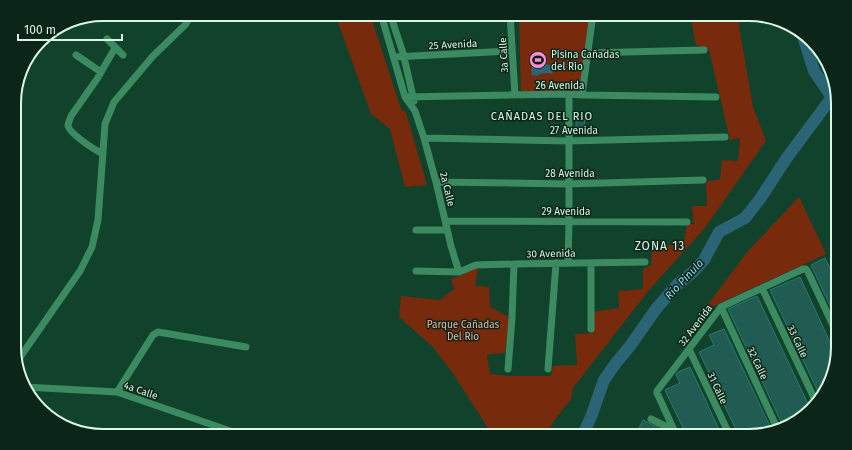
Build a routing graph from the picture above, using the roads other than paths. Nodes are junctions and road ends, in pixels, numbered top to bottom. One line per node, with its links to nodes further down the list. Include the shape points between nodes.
1 (187, 21): 26 (street, via 114,102 105,124)
2 (383, 21): 14 (street, 2a Calle)
3 (392, 21): 13 (street, 2a Calle)
4 (510, 21): 9 (street, 3a Calle)
5 (592, 21): 10 (street)
6 (107, 39): 7 (street)
7 (116, 48): 12 (street); 15 (street)
8 (704, 50): 10 (street)
9 (512, 51): 13 (street, 25 Avenida); 17 (street, 3a Calle)
10 (588, 53): 18 (street)
11 (76, 55): 15 (street)
12 (123, 55)
13 (404, 57): 14 (street, 25 Avenida); 20 (street, 2a Calle)
14 (394, 58): 19 (street, 2a Calle)
15 (101, 72): 26 (street, via 71,116 68,127)
16 (569, 94): 17 (street, 26 Avenida); 18 (street, 26 Avenida); 25 (street)
17 (515, 95): 20 (street, 26 Avenida)
18 (582, 95): 21 (street, 26 Avenida)
19 (405, 97): 20 (street, 26 Avenida); 22 (street, 2a Calle)
20 (414, 97): 22 (street, 2a Calle)
21 (716, 97)
22 (414, 111): 24 (street, 2a Calle)
23 (724, 137): 25 (street, 27 Avenida)
24 (424, 138): 25 (street, 27 Avenida); 28 (street, 2a Calle)
25 (569, 141): 29 (street)
26 (103, 154): 48 (street, via 98,220 92,247 80,272)
27 (703, 180): 29 (street, 28 Avenida)
28 (436, 182): 29 (street, 28 Avenida); 30 (street, 2a Calle)
29 (569, 184): 31 (street)
30 (446, 221): 31 (street, 29 Avenida); 34 (street, 2a Calle)
31 (569, 221): 32 (street, 29 Avenida); 37 (street)
32 (687, 222)
33 (416, 230): 34 (street)
34 (448, 230): 41 (street, 2a Calle)
35 (645, 262): 38 (street, 30 Avenida)
36 (556, 263): 37 (street, 30 Avenida); 39 (street, 30 Avenida); 50 (street)
37 (568, 263): 38 (street, 30 Avenida)
38 (592, 263): 45 (street)
39 (514, 264): 41 (street, 30 Avenida, via 476,265); 49 (street)
40 (416, 271): 41 (street)
41 (459, 272)
42 (762, 288): 43 (street, 32 Avenida); 44 (street, 32 Avenida, via 806,269); 53 (street, 33 Calle)
43 (721, 307): 47 (street, 32 Avenida); 55 (street, 32 Calle)
44 (831, 321)
45 (591, 329)
46 (246, 347): 52 (street, via 158,332 153,335)
47 (689, 349): 58 (street, 32 Avenida, via 656,391); 59 (street, 31 Calle)
48 (22, 355)
49 (508, 369)
50 (548, 369)
51 (31, 386): 52 (street, 4a Calle)
52 (117, 392): 56 (street, 4a Calle)
53 (814, 397)
54 (651, 419): 57 (street)
55 (776, 425)
56 (225, 429)
57 (672, 429)
58 (674, 429)
59 (727, 429)

